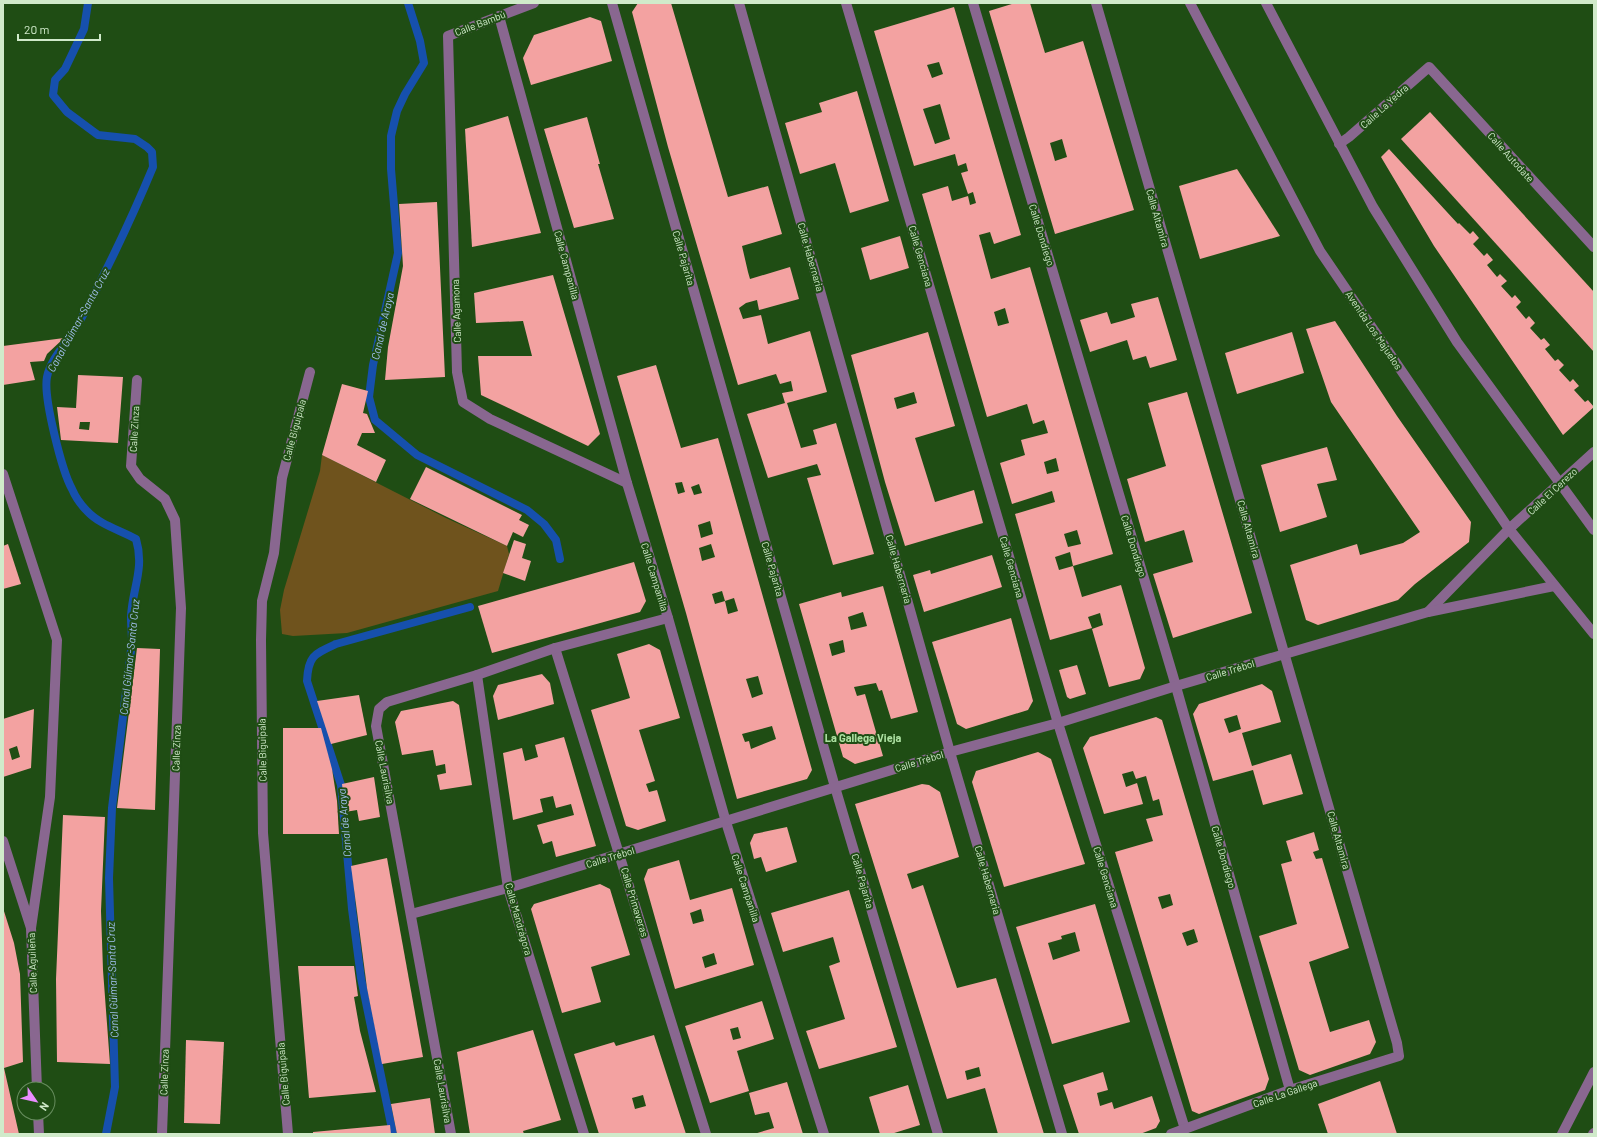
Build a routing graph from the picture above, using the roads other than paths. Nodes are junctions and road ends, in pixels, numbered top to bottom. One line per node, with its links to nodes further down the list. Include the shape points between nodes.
1 (534, 3): 9 (street, Calle Bambú)
2 (612, 3): 32 (street, Calle Pajarita)
3 (739, 3): 31 (street, Calle Habernaria)
4 (846, 3): 30 (street, Calle Genciana)
5 (973, 3): 29 (street, Calle Dondiego)
6 (1096, 3): 27 (street, Calle Altamira)
7 (1190, 3): 20 (street, Avenida Los Majuelos, via 1320,251)
8 (1266, 3): 12 (street)
9 (499, 16): 10 (street, Calle Bambú); 18 (street, Calle Campanilla)
10 (448, 36): 18 (street, Calle Agamona, via 457,372 462,402 490,419)
11 (1429, 67): 12 (street, Calle La Yedra); 13 (street, Calle Autodate)
12 (1339, 144): 19 (street, via 1374,207 1457,342)
13 (1594, 247)
14 (310, 372): 47 (street, Calle Biguipala, via 282,478 274,553 262,601 263,833)
15 (136, 380): 46 (street, Calle Zinza, via 132,466 140,479 165,500 175,520 181,608)
16 (1594, 452): 19 (street, Calle El Cerezo)
17 (3, 474): 38 (street, via 57,640 50,797)
18 (627, 483): 24 (street, Calle Campanilla)
19 (1560, 484): 20 (street, Calle El Cerezo); 21 (street)
20 (1510, 530): 22 (street, Avenida Los Majuelos); 23 (street, Calle El Cerezo)
21 (1594, 530)
22 (1554, 586): 23 (street, Calle Trébol); 25 (street, Avenida Los Majuelos)
23 (1428, 612): 27 (street, Calle Trébol)
24 (668, 618): 26 (street, Calle Laurisilva); 33 (street, Calle Campanilla)
25 (1594, 634)
26 (555, 648): 28 (street, Calle Laurisilva); 35 (street, Calle Primaveras)
27 (1286, 654): 29 (street, Calle Trébol); 39 (street, Calle Altamira)
28 (477, 675): 36 (street, Calle Mandrágora); 37 (street, Calle Laurisilva, via 387,702 379,709 376,726)
29 (1176, 686): 30 (street, Calle Trébol); 42 (street, Calle Dondiego)
30 (1058, 723): 31 (street, Calle Trébol); 44 (street, Calle Genciana)
31 (950, 752): 32 (street, Calle Trébol); 53 (street, Calle Habernaria)
32 (835, 787): 33 (street, Calle Trébol); 52 (street, Calle Pajarita)
33 (726, 822): 35 (street, Calle Trébol); 51 (street, Calle Campanilla)
34 (3, 841): 38 (street, Calle Aguileña)
35 (620, 854): 36 (street, Calle Trébol); 50 (street, Calle Primaveras)
36 (508, 888): 37 (street, Calle Trébol); 49 (street, Calle Mandrágora)
37 (411, 914): 48 (street, Calle Laurisilva)
38 (31, 928): 41 (street, Calle Aguileña)
39 (1399, 1056): 42 (street, Calle La Gallega)
40 (1594, 1072): 55 (street)
41 (37, 1081)
42 (1290, 1090): 44 (street, Calle La Gallega)
43 (38, 1121): 45 (street)
44 (1185, 1130): 54 (street, Calle La Gallega)
45 (39, 1134)
46 (162, 1134)
47 (288, 1134)
48 (451, 1134)
49 (584, 1134)
50 (706, 1134)
51 (824, 1134)
52 (938, 1134)
53 (1062, 1134)
54 (1172, 1134)
55 (1562, 1134)

